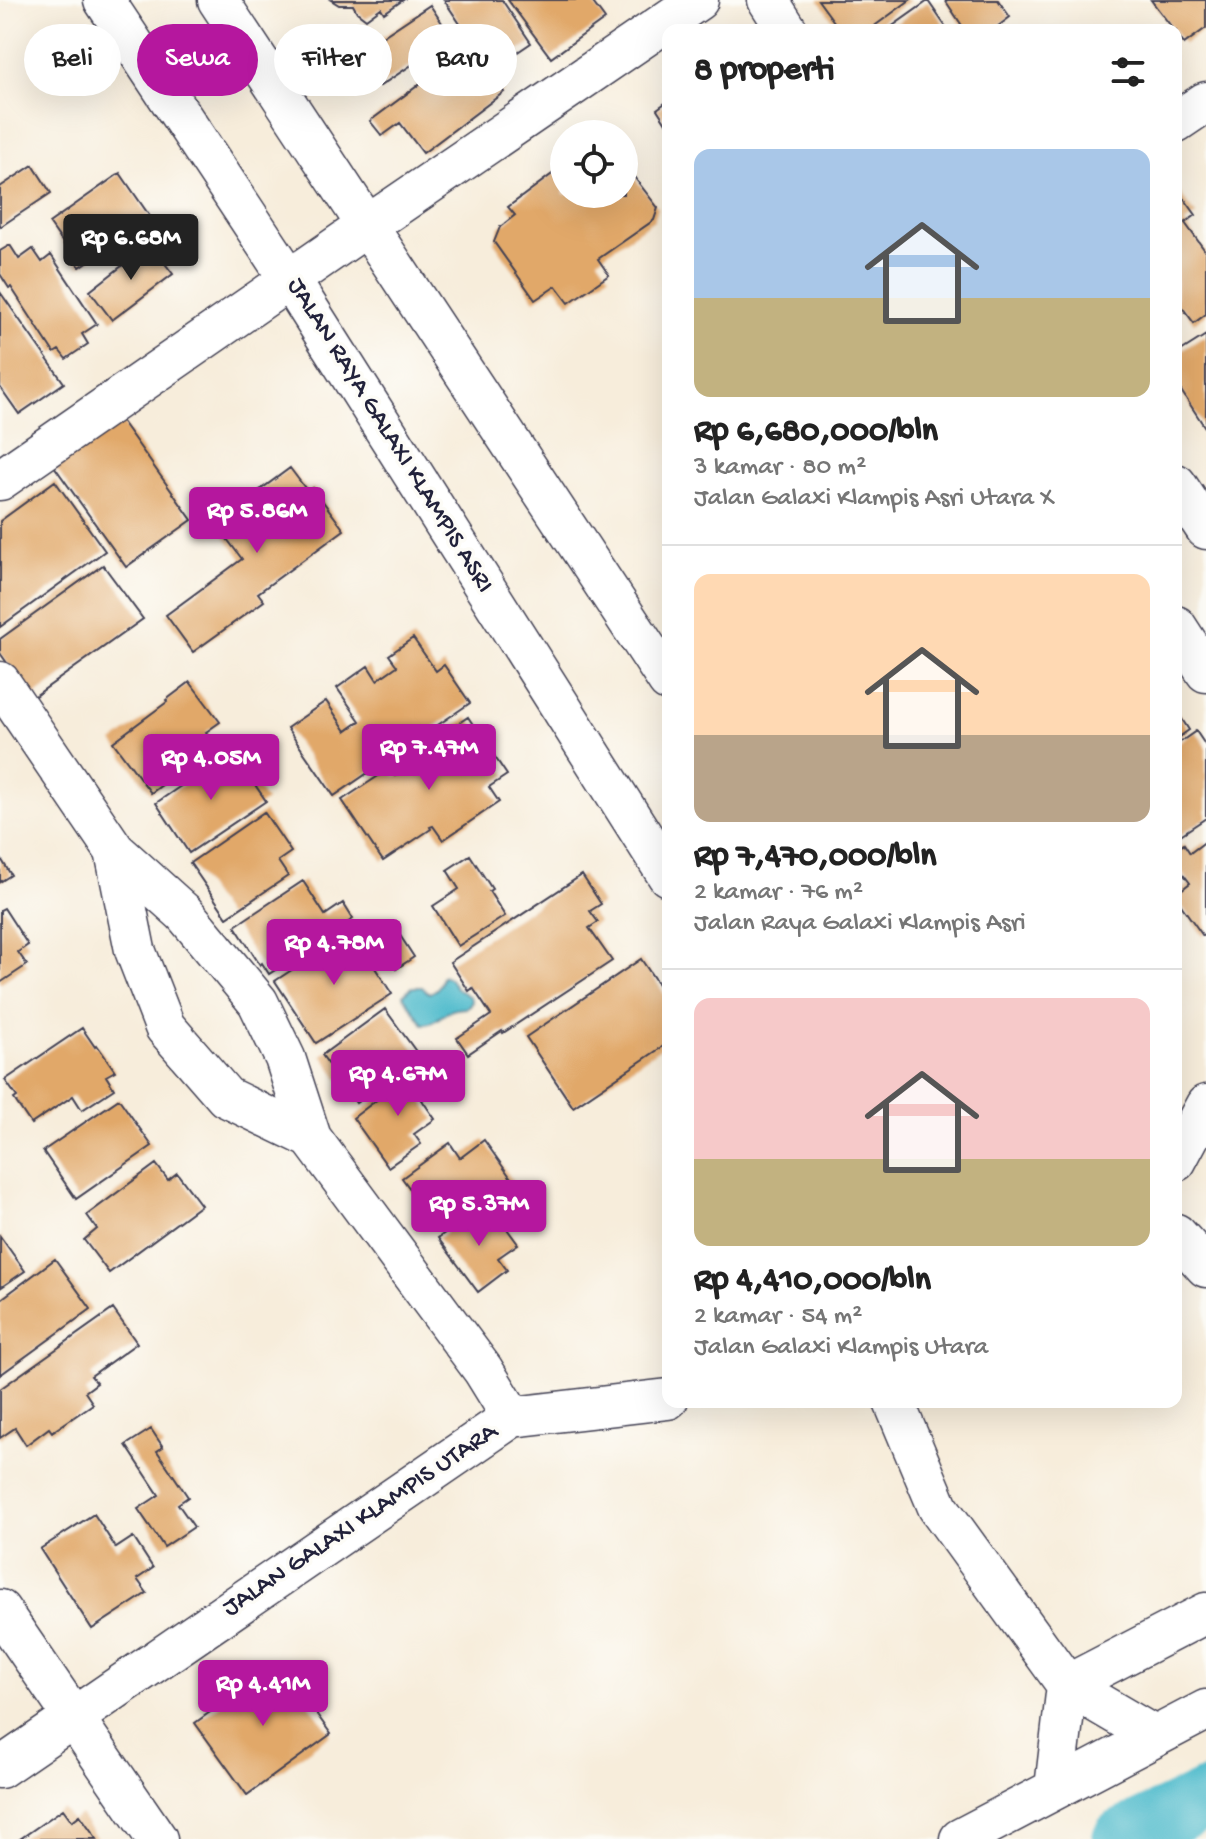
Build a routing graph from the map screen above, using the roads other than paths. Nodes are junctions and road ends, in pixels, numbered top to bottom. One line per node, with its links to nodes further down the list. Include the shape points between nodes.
1 (104, 0): 11 (street, JALAN RAYA GALAXI KLAMPIS ASRI)
2 (218, 0): 10 (street)
3 (698, 0): 5 (street)
4 (768, 0): 6 (street)
5 (663, 24)
6 (783, 24)
7 (662, 25): 10 (street)
8 (1206, 102): 9 (street)
9 (1182, 118)
10 (367, 226): 11 (street); 16 (street)
11 (290, 280): 12 (street); 20 (street, JALAN RAYA GALAXI KLAMPIS ASRI)
12 (0, 480)
13 (1182, 493): 14 (street)
14 (1206, 529)
15 (1182, 635): 17 (street)
16 (662, 672)
17 (1206, 672)
18 (0, 682): 19 (street)
19 (115, 851): 22 (street, via 184,913 258,1002 285,1058); 22 (street, via 135,950 165,1027 226,1097)
20 (662, 867)
21 (1206, 1105): 23 (street)
22 (311, 1138): 28 (street)
23 (1182, 1150)
24 (1182, 1241): 25 (street)
25 (1206, 1267)
26 (662, 1400): 28 (street, JALAN GALAXI KLAMPIS UTARA)
27 (897, 1408): 31 (street, via 938,1507)
28 (512, 1417): 33 (street, JALAN GALAXI KLAMPIS UTARA)
29 (0, 1610): 33 (street)
30 (1206, 1613): 31 (street)
31 (1067, 1685): 34 (street); 36 (street)
32 (1206, 1710): 34 (street)
33 (74, 1718): 35 (street, JALAN GALAXI KLAMPIS UTARA); 37 (street)
34 (1154, 1736): 36 (street)
35 (0, 1768)
36 (1055, 1788): 38 (street)
37 (157, 1839)
38 (960, 1839)

